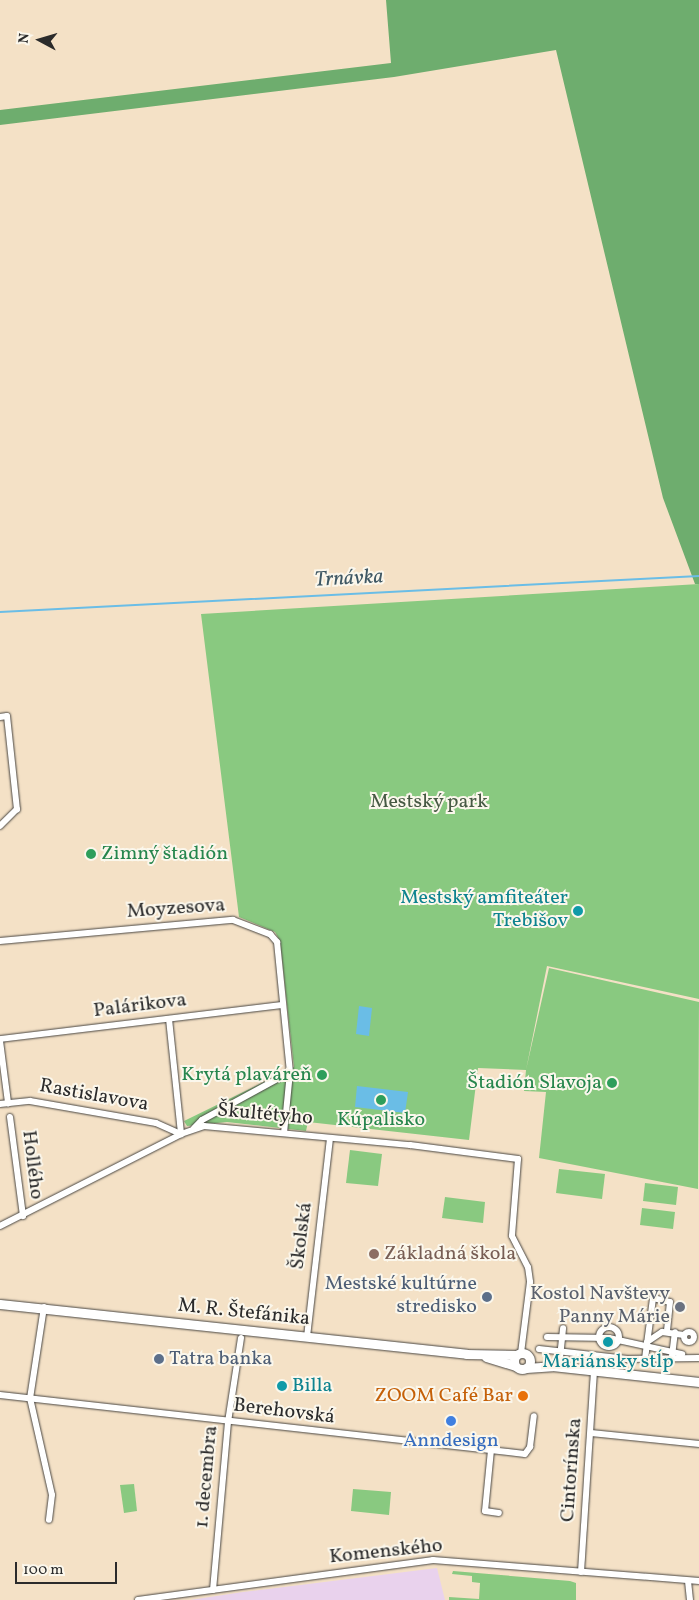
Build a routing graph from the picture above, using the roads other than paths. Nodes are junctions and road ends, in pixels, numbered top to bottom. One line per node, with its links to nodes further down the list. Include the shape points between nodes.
1 (3, 716): 2 (street, via 16,810)
2 (0, 826)
3 (0, 941): 4 (street, Moyzesova, via 233,920 275,937)
4 (283, 1005): 5 (street, Palárikova); 7 (street, Moyzesova)
5 (169, 1018): 6 (street, Palárikova); 13 (street)
6 (0, 1040): 8 (street)
7 (290, 1072): 11 (street); 12 (street, Moyzesova)
8 (8, 1103): 9 (street, Rastislavova); 13 (street, Rastislavova, via 40,1102 156,1124)
9 (0, 1104)
10 (10, 1117): 15 (street, Hollého)
11 (193, 1128): 12 (street, Škultétyho, via 225,1126); 13 (street, Škultétyho)
12 (284, 1133): 14 (street, Škultétyho)
13 (182, 1134): 15 (street, Škultétyho)
14 (330, 1138): 22 (street, Školská); 33 (street, Škultétyho, via 518,1159 512,1236 528,1267 530,1282)
15 (23, 1216): 16 (street, Škultétyho)
16 (0, 1226)
17 (0, 1304): 18 (street, M. R. Štefánika)
18 (44, 1307): 22 (street, M. R. Štefánika); 47 (street)
19 (563, 1328): 25 (street)
20 (667, 1331): 21 (street); 28 (street); 28 (street, via 670,1302 653,1298)
21 (680, 1334): 29 (street, via 692,1334); 35 (street); 37 (street)
22 (307, 1337): 36 (street, M. R. Štefánika)
23 (547, 1337): 25 (street)
24 (241, 1338): 49 (street, 1. decembra)
25 (562, 1338): 26 (street); 32 (street)
26 (599, 1338): 27 (street); 27 (street, via 601,1330 610,1327 617,1332); 30 (street)
27 (618, 1339): 28 (street); 30 (street)
28 (646, 1344): 35 (street); 40 (street)
29 (699, 1345)
30 (608, 1347): 34 (street); 38 (street)
31 (539, 1349): 32 (street)
32 (560, 1351): 34 (street); 42 (street)
33 (522, 1354): 36 (street, M. R. Štefánika); 41 (street); 42 (street, M. R. Štefánika); 43 (street, via 530,1363)
34 (592, 1354): 38 (street)
35 (672, 1355): 37 (street); 40 (street)
36 (483, 1356): 41 (street, M. R. Štefánika)
37 (682, 1356): 39 (street)
38 (622, 1358): 40 (street)
39 (699, 1358)
40 (645, 1359)
41 (515, 1366): 43 (street, M. R. Štefánika)
42 (555, 1366): 43 (street, M. R. Štefánika); 44 (street, M. R. Štefánika)
43 (526, 1368)
44 (594, 1371): 45 (street, M. R. Štefánika); 50 (street, Cintorínska)
45 (699, 1382)
46 (0, 1395): 47 (street, Berehovská)
47 (30, 1398): 49 (street, Berehovská); 54 (street, via 52,1495)
48 (534, 1416): 52 (street, Berehovská, via 530,1447 525,1454)
49 (228, 1422): 52 (street, Berehovská); 58 (street, 1. decembra)
50 (592, 1433): 51 (street); 55 (street, Cintorínska)
51 (699, 1444)
52 (491, 1450): 53 (street, via 485,1511)
53 (499, 1513)
54 (49, 1520)
55 (581, 1572): 56 (street, Komenského); 58 (street, Komenského, via 433,1560)
56 (688, 1581): 57 (street, Komenského); 60 (street)
57 (699, 1582)
58 (213, 1590): 59 (street, Komenského)
59 (138, 1600)
60 (690, 1600)

